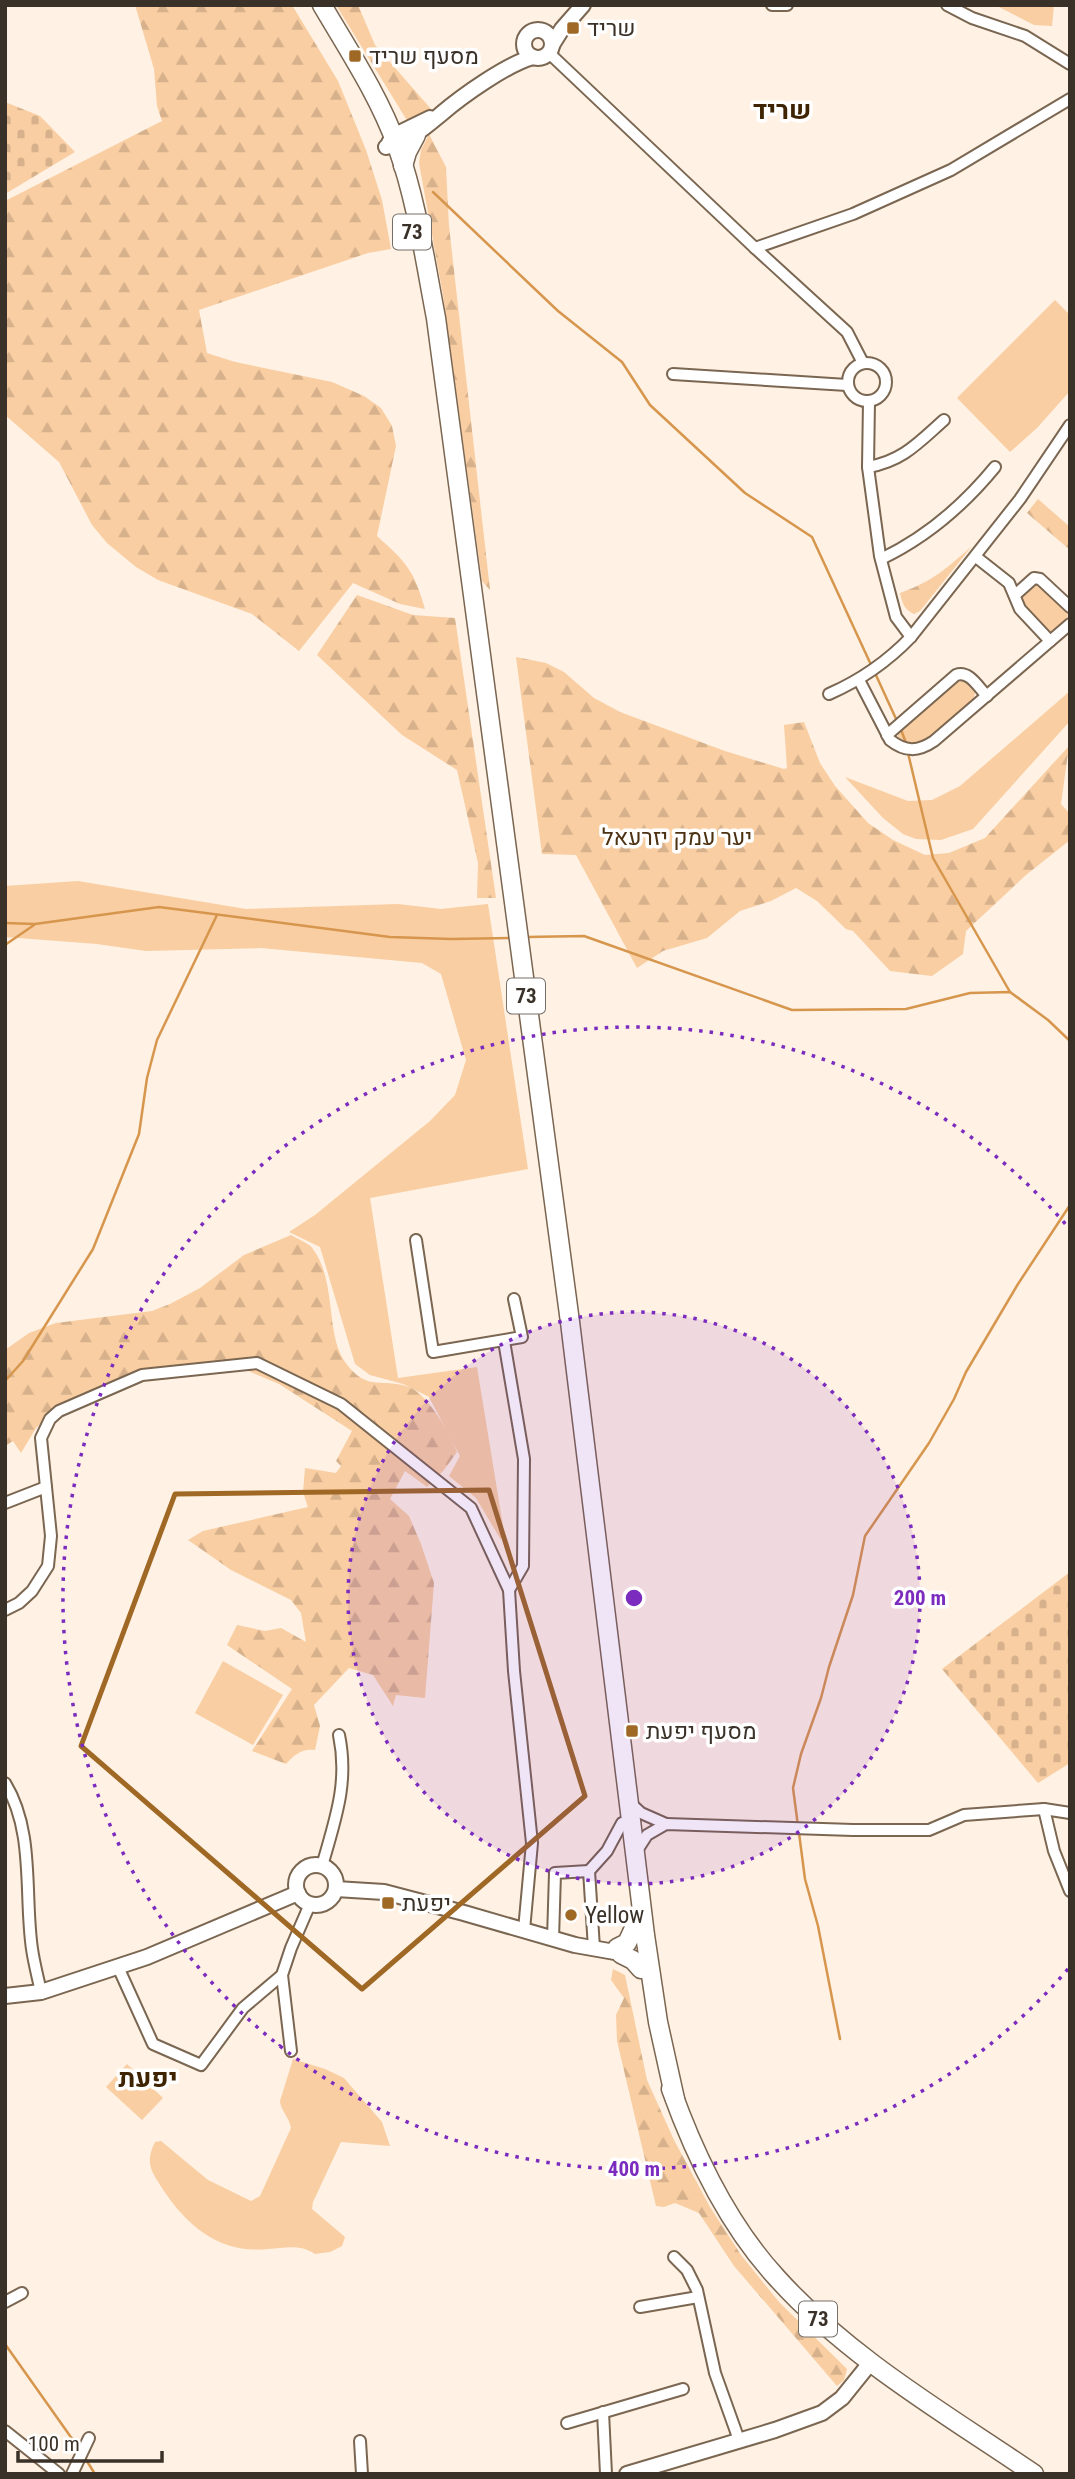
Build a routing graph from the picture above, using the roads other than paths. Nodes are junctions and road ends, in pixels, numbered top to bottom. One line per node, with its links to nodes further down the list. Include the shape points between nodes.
1 (311, 5): 17 (highway, 73)
2 (322, 5): 17 (highway, 73, via 368,83)
3 (570, 5): 8 (street, via 550,28)
4 (583, 5): 10 (street)
5 (772, 5): 6 (street)
6 (787, 5)
7 (947, 5): 12 (street, via 1025,36)
8 (542, 30): 9 (street, via 529,32); 10 (street, via 550,36)
9 (524, 44): 11 (street); 13 (street)
10 (551, 49): 11 (street, via 542,58); 19 (street)
11 (533, 57): 13 (street)
12 (1070, 64)
13 (500, 72): 15 (street)
14 (1070, 99): 19 (street, via 951,170 853,214)
15 (441, 113): 16 (street); 17 (street)
16 (416, 135): 17 (street); 18 (highway)
17 (387, 144): 18 (highway, 73); 20 (highway, 73)
18 (404, 166): 20 (highway, 73)
19 (755, 248): 21 (street, via 848,332)
20 (436, 318): 47 (highway, 73, via 570,1322)
21 (863, 363): 23 (street, via 849,373); 24 (street, via 880,368 886,379 884,391)
22 (673, 374): 23 (street)
23 (847, 384): 24 (street, via 857,399)
24 (869, 401): 27 (street)
25 (944, 420): 27 (street, via 901,457)
26 (1070, 425): 29 (street)
27 (868, 467): 30 (street)
28 (995, 467): 30 (street, via 954,512)
29 (976, 557): 31 (street, via 1009,583); 34 (street)
30 (881, 559): 34 (street, via 896,617)
31 (1015, 595): 32 (street, via 1034,578 1040,579); 35 (street, via 1020,609)
32 (1070, 607)
33 (1070, 624): 35 (street)
34 (911, 637): 36 (street)
35 (1050, 641): 38 (street)
36 (859, 680): 37 (street); 39 (street)
37 (829, 694)
38 (987, 695): 39 (street, via 921,749 898,747); 39 (street, via 967,675 956,674)
39 (887, 735)
40 (416, 1240): 42 (street, via 433,1352)
41 (514, 1299): 42 (street, via 522,1337)
42 (504, 1341): 45 (street, via 524,1459 523,1566)
43 (46, 1487): 44 (street); 45 (street, via 41,1438 59,1411 142,1375 257,1363 341,1404 471,1508); 46 (street, via 51,1536 48,1566 32,1591)
44 (5, 1503)
45 (509, 1590): 62 (street, via 532,1843)
46 (5, 1610)
47 (611, 1674): 50 (highway, 73); 53 (highway, 73)
48 (339, 1735): 56 (street, via 344,1758 341,1801)
49 (5, 1783): 68 (street, via 16,1804 26,1849 32,1948)
50 (628, 1801): 54 (street); 55 (highway, 73)
51 (1044, 1809): 52 (street); 54 (street, via 964,1815 929,1830); 59 (street)
52 (1070, 1813)
53 (622, 1824): 57 (street); 65 (highway, 73, via 635,1926 627,1943)
54 (666, 1824): 55 (street, via 647,1835)
55 (635, 1854): 65 (highway, 73)
56 (322, 1866): 58 (street, via 335,1877); 60 (street, via 309,1866 299,1874)
57 (589, 1871): 63 (street, via 555,1873); 64 (street)
58 (336, 1889): 61 (street, via 330,1901); 62 (street, via 384,1892)
59 (1070, 1891)
60 (298, 1893): 61 (street); 66 (street)
61 (310, 1904): 67 (street)
62 (524, 1930): 63 (street)
63 (554, 1939): 64 (street)
64 (594, 1948): 65 (street)
65 (634, 1953): 76 (highway, 73, via 688,2136 724,2204 775,2276 804,2307)
66 (118, 1967): 67 (street, via 153,2044 201,2065 243,2008); 68 (street)
67 (282, 1975): 70 (street)
68 (41, 1992): 69 (street)
69 (5, 1996)
70 (292, 2051)
71 (674, 2257): 73 (street, via 691,2276)
72 (22, 2293): 74 (street)
73 (698, 2297): 75 (street); 82 (street, via 715,2373)
74 (5, 2302)
75 (640, 2307)
76 (871, 2362): 82 (street, via 842,2398 822,2413); 89 (highway, 73)
77 (683, 2389): 78 (street)
78 (603, 2412): 79 (street); 87 (street)
79 (567, 2423)
80 (5, 2431): 84 (street)
81 (89, 2438): 85 (street)
82 (739, 2440): 88 (street)
83 (360, 2441): 86 (street)
84 (60, 2474)
85 (72, 2474)
86 (362, 2474)
87 (606, 2474)
88 (628, 2474)
89 (1034, 2474)

